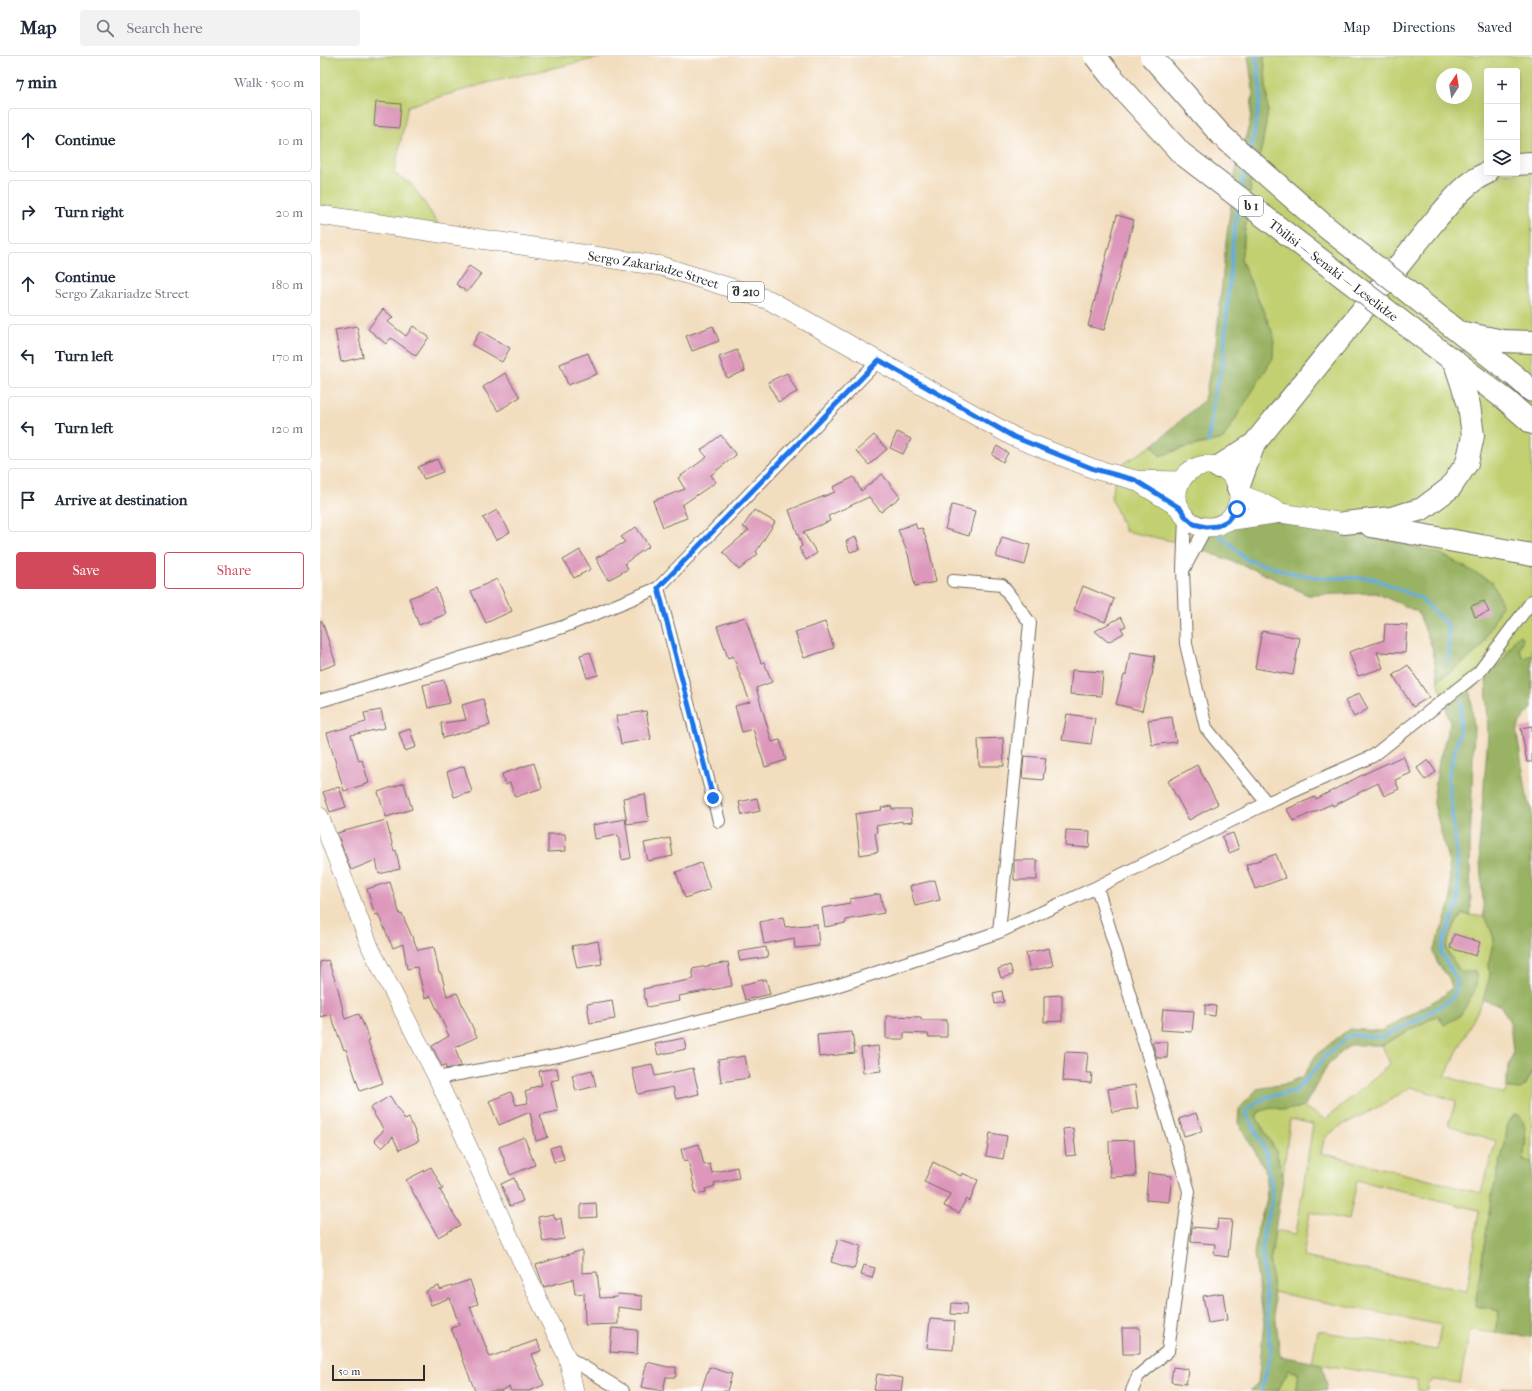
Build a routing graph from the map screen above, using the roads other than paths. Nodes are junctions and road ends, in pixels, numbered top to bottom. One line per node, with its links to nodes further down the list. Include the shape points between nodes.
1 (1095, 56): 10 (highway, Tbilisi — Senaki — Leselidze / ს 1, bridge, via 1181,153)
2 (1151, 56): 7 (highway, Tbilisi — Senaki — Leselidze / ს 1, bridge, via 1221,135 1326,227)
3 (1532, 163): 4 (highway)
4 (1520, 164)
5 (1484, 174): 13 (highway, via 1459,193)
6 (320, 215): 9 (main road, Sergo Zakariadze Street / შ 210, via 661,266 770,300)
7 (1461, 333): 8 (highway, via 1503,341); 11 (highway, Tbilisi — Senaki — Leselidze / ს 1)
8 (1532, 342)
9 (879, 360): 15 (main road, Sergo Zakariadze Street / შ 210, via 1014,437 1094,469); 26 (street)
10 (1454, 360): 12 (highway, Tbilisi — Senaki — Leselidze / ს 1); 21 (highway, via 1469,405 1473,436 1467,463 1450,488 1422,509 1391,518)
11 (1532, 391)
12 (1532, 423)
13 (1254, 444): 14 (highway); 17 (highway)
14 (1218, 467): 16 (main road, via 1197,467); 17 (main road, via 1231,475)
15 (1135, 480): 16 (main road, Sergo Zakariadze Street / შ 210); 18 (main road, Sergo Zakariadze Street / შ 210)
16 (1181, 481): 18 (main road, via 1178,494)
17 (1239, 491): 19 (main road); 20 (main road, via 1237,509)
18 (1182, 512): 22 (main road, via 1194,524); 24 (street)
19 (1281, 513): 20 (main road); 21 (main road)
20 (1227, 521): 22 (main road, via 1217,526)
21 (1344, 523): 23 (highway)
22 (1206, 527): 24 (street)
23 (1532, 555)
24 (1183, 570): 29 (street, via 1186,644 1206,728)
25 (953, 580): 33 (street, via 1002,585 1030,623)
26 (658, 588): 28 (street, via 563,626); 31 (street)
27 (1532, 601): 29 (street, via 1479,672 1373,756)
28 (320, 701)
29 (1267, 803): 32 (street)
30 (320, 816): 34 (main road, via 371,949)
31 (719, 821)
32 (1097, 887): 33 (street); 38 (street, via 1189,1191 1168,1351 1138,1376)
33 (999, 932): 34 (street, via 827,989 562,1055)
34 (436, 1078): 35 (main road)
35 (567, 1357): 36 (main road); 37 (street)
36 (575, 1391)
37 (623, 1391)
38 (1132, 1391)

